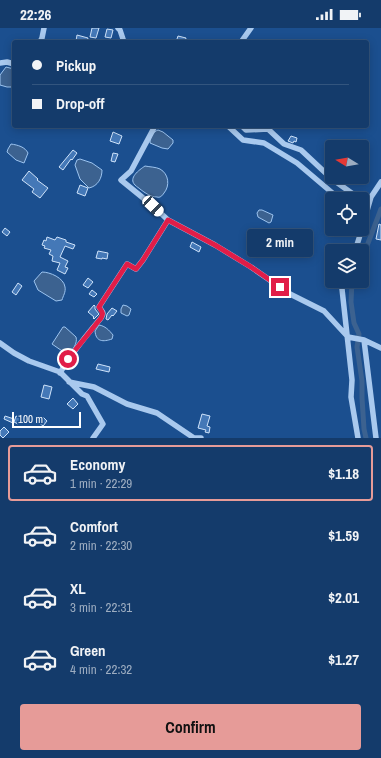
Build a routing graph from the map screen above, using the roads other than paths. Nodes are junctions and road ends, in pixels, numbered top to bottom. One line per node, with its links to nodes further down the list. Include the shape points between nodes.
1 (44, 28): 4 (street)
2 (118, 28): 5 (street)
3 (250, 28): 6 (street)
4 (41, 40)
5 (123, 40)
6 (242, 40)
7 (0, 63): 8 (street)
8 (12, 63)
9 (153, 128): 16 (street, via 131,170 121,180)
10 (230, 128): 13 (street, via 243,140 264,143 297,163)
11 (244, 128): 14 (street, via 268,129 284,144 301,150 332,179 353,194)
12 (381, 182): 14 (street)
13 (331, 192)
14 (371, 197): 15 (street)
15 (369, 201)
16 (168, 220): 18 (street, via 215,245 290,294 324,312); 22 (street, via 136,269 127,264 99,307 103,315 76,348)
17 (342, 288): 18 (street)
18 (348, 338): 19 (street); 26 (street, via 351,397)
19 (360, 340): 21 (street); 27 (street)
20 (0, 343): 22 (street, via 24,358)
21 (381, 348)
22 (60, 373): 23 (street)
23 (69, 382): 24 (street, via 87,396 103,424); 25 (street, via 94,388 127,404 157,413 194,438)
24 (93, 438)
25 (201, 438)
26 (358, 438)
27 (376, 438)

